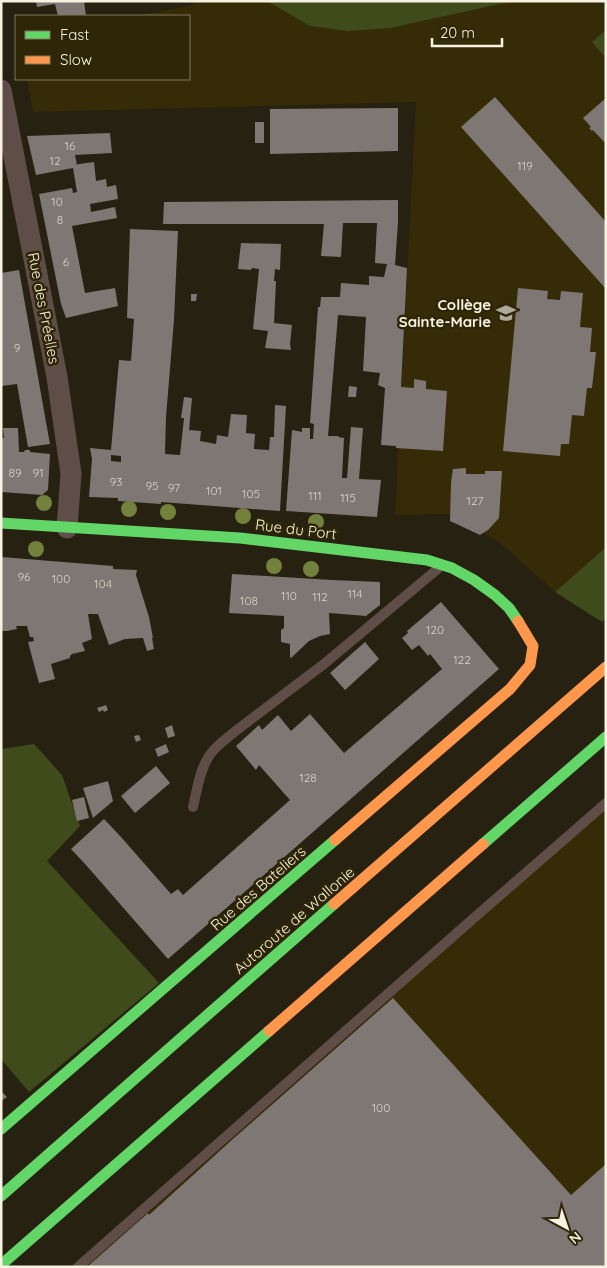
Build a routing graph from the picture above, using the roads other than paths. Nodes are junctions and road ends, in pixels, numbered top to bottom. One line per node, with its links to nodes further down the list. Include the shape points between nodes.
1 (1, 90): 3 (street, Rue des Préelles, via 63,415 71,474)
2 (1, 523): 3 (main road, Rue du Port)
3 (67, 528): 4 (main road, Rue du Port, via 240,538 427,560)
4 (442, 565): 5 (main road, Rue du Port, via 474,580 509,608 533,646); 9 (lane, via 208,756)
5 (530, 665): 10 (main road, Rue des Bateliers, via 510,689 475,720)
6 (606, 667): 11 (main road, Autoroute de Wallonie)
7 (606, 737): 12 (main road)
8 (606, 803): 13 (lane)
9 (193, 807)
10 (1, 1129)
11 (1, 1196)
12 (1, 1265)
13 (78, 1267)

